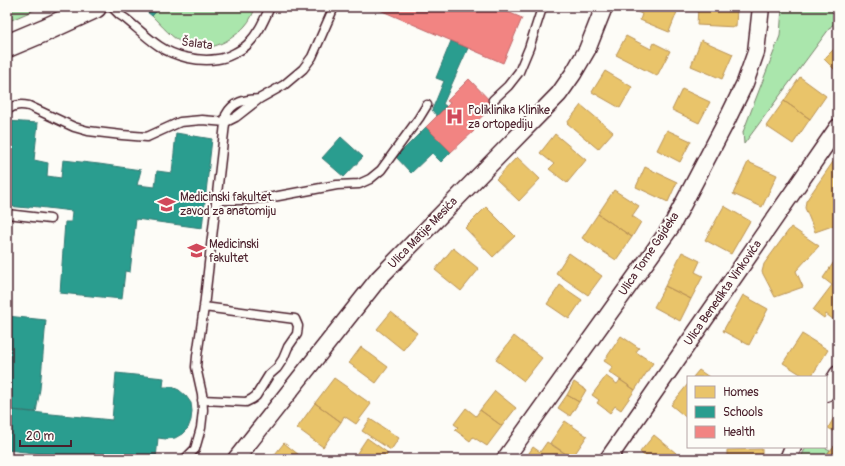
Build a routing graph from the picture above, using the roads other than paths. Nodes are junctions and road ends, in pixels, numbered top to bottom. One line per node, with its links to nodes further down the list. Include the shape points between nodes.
1 (96, 7): 8 (main road)
2 (112, 7): 3 (lane, Šalata, via 160,46 173,53 202,60 219,59 248,44 261,28)
3 (270, 7)
4 (334, 7): 12 (lane, via 312,57 303,69 284,85)
5 (542, 7): 9 (lane, via 529,48 518,72)
6 (604, 7): 23 (street, Ulica Matije Mesića, via 587,50 559,94 379,278)
7 (761, 7): 24 (street, Ulica Tome Gajdeka, via 756,52 745,83 671,227)
8 (7, 46)
9 (493, 100)
10 (427, 105): 14 (lane, via 381,170 358,184 337,185 273,197)
11 (7, 110): 12 (lane, via 15,105 29,106 88,131 147,137 180,122)
12 (226, 122): 14 (lane)
13 (838, 128): 25 (street, Ulica Benedikta Vinkovića)
14 (216, 200): 17 (lane)
15 (7, 214): 16 (lane)
16 (50, 220)
17 (204, 307): 20 (lane, via 196,367); 20 (lane, via 295,319 298,326 297,334 277,368 252,400)
18 (838, 374): 19 (street)
19 (827, 391)
20 (202, 400): 22 (lane, via 201,428 195,449)
21 (793, 448): 26 (street)
22 (185, 459)
23 (236, 459)
24 (505, 459)
25 (608, 459)
26 (788, 459)

